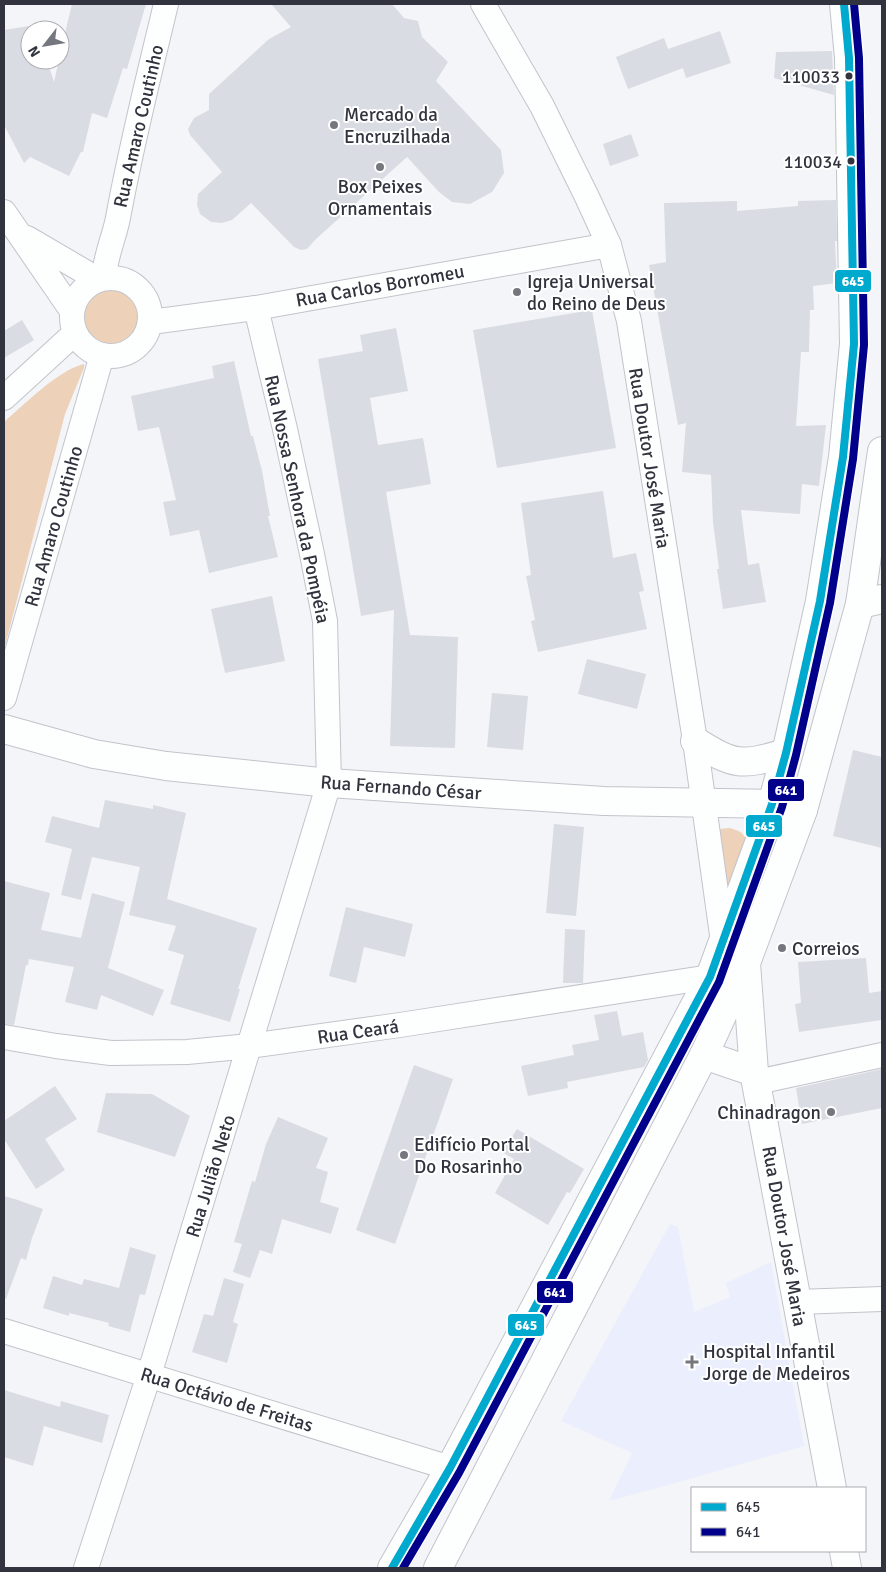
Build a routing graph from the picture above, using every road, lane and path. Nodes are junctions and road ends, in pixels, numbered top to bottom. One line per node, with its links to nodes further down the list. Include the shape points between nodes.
1 (166, 4): 7 (street, Rua Amaro Coutinho)
2 (483, 4): 6 (street, Rua Doutor José Maria, via 542,106)
3 (844, 4): 18 (main road, via 850,58 854,344 844,457 820,601)
4 (4, 212): 5 (street)
5 (19, 234): 7 (street); 9 (street)
6 (609, 245): 8 (street, Rua Carlos Borromeu); 17 (street, Rua Doutor José Maria, via 630,321)
7 (101, 278): 9 (street, via 82,289 76,299); 10 (street, via 116,277 139,288 146,298)
8 (256, 308): 10 (street, Rua Carlos Borromeu); 19 (street, Rua Nossa Senhora da Pompéia, via 288,439 324,621)
9 (74, 322): 11 (street, via 82,343); 12 (street)
10 (151, 322): 11 (street, via 147,335 128,353)
11 (102, 355): 15 (street, Rua Amaro Coutinho)
12 (4, 398)
13 (882, 452): 14 (main road)
14 (871, 601): 22 (main road)
15 (4, 698)
16 (4, 729): 19 (main road, Rua Fernando César, via 94,754 166,766)
17 (695, 741): 18 (main road, via 719,756 738,762 757,761); 20 (street, Rua Doutor José Maria)
18 (786, 752): 21 (main road)
19 (329, 783): 20 (main road, Rua Fernando César, via 604,801); 27 (street, Rua Julião Neto)
20 (704, 802): 21 (main road, Rua Fernando César); 23 (street, Rua Doutor José Maria)
21 (772, 804): 22 (main road, Rua Fernando César); 23 (main road)
22 (803, 810): 24 (main road)
23 (723, 942): 25 (main road)
24 (746, 963): 29 (main road); 30 (main road, Rua Doutor José Maria)
25 (710, 977): 27 (street, Rua Ceará); 35 (main road)
26 (4, 1037): 27 (street, Rua Ceará, via 111,1053 187,1052)
27 (250, 1046): 34 (street, Rua Julião Neto)
28 (882, 1054): 30 (street)
29 (704, 1055): 30 (main road); 40 (main road)
30 (756, 1077): 32 (main road, Rua Doutor José Maria)
31 (882, 1299): 32 (street)
32 (797, 1302): 36 (main road, Rua Doutor José Maria)
33 (4, 1331): 34 (street, Rua Octávio de Freitas)
34 (149, 1375): 35 (street, Rua Octávio de Freitas); 38 (street, Rua Julião Neto)
35 (450, 1468): 39 (main road)
36 (832, 1487)
37 (844, 1552): 41 (main road)
38 (86, 1568)
39 (392, 1568)
40 (438, 1568)
41 (847, 1568)

